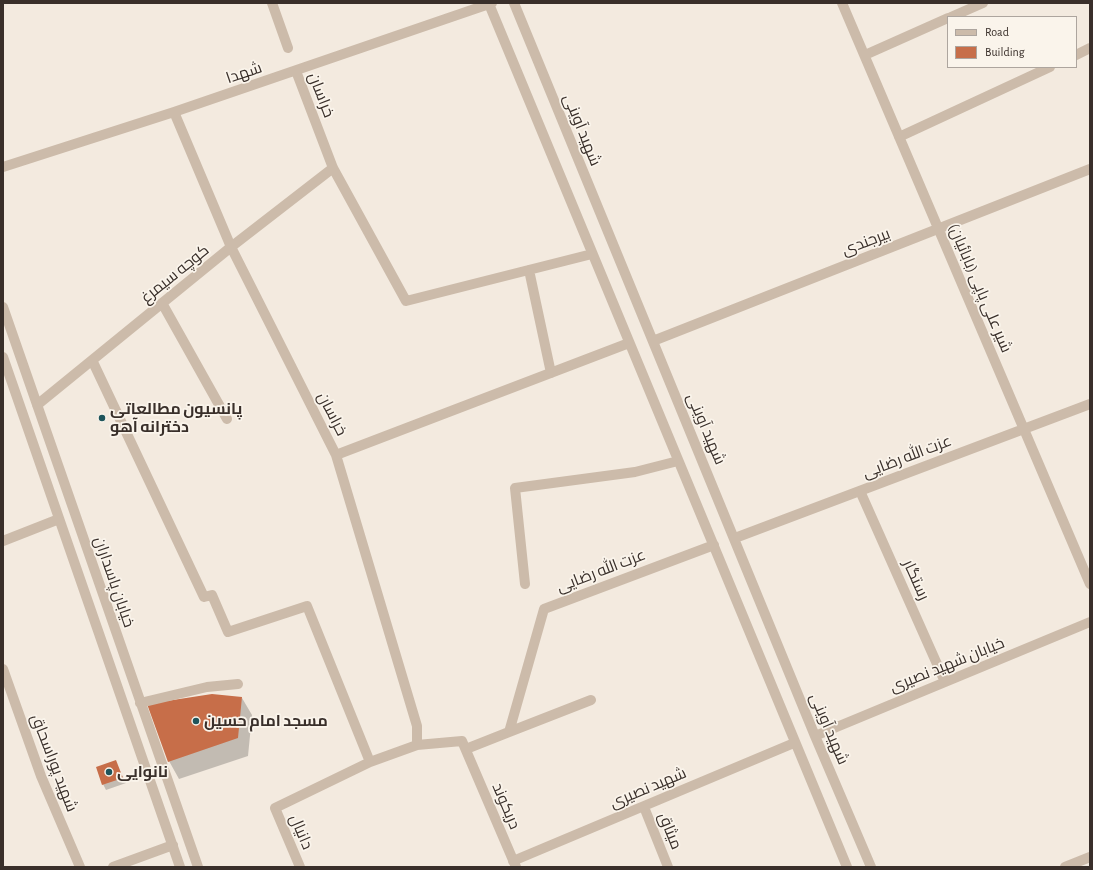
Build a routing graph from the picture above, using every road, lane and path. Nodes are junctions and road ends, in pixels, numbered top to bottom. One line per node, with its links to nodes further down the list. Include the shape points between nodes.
1 (272, 3): 8 (street)
2 (514, 3): 25 (street, شهید آوینی)
3 (842, 3): 11 (street, شیر علی پاپی (بابائیان))
4 (983, 3): 6 (street)
5 (490, 4): 13 (street, شهدا); 21 (street)
6 (953, 16)
7 (947, 18): 11 (street)
8 (288, 48)
9 (1090, 48): 10 (street)
10 (1077, 54)
11 (864, 55): 15 (street, شیر علی پاپی (بابائیان))
12 (1048, 68): 15 (street)
13 (296, 71): 14 (street, شهدا); 17 (street, خراسان)
14 (174, 112): 16 (street, شهدا); 20 (street, خراسان)
15 (899, 137): 19 (street, شیر علی پاپی (بابائیان))
16 (3, 167)
17 (334, 168): 20 (street, کوچه سیمرغ); 22 (street, خراسان, via 406,301)
18 (1090, 169): 19 (street, بیرجندی)
19 (939, 230): 25 (street, بیرجندی); 33 (street, شیر علی پاپی (بابائیان))
20 (231, 247): 23 (street, کوچه سیمرغ); 34 (street, خراسان)
21 (592, 254): 22 (street); 26 (street)
22 (529, 270): 29 (street)
23 (162, 303): 28 (street, کوچه سیمرغ); 32 (street)
24 (3, 307): 31 (street, خیابان پاسداران)
25 (653, 341): 38 (street, شهید آوینی)
26 (629, 343): 29 (street); 35 (street)
27 (3, 358): 37 (street, خیابان پاسداران)
28 (92, 360): 31 (street, کوچه سیمرغ); 54 (street, via 204,597 212,595 228,632 307,606)
29 (551, 373): 34 (street)
30 (1090, 404): 33 (street, عزت الله رضایی)
31 (37, 405): 48 (street, خیابان پاسداران)
32 (227, 419)
33 (1024, 429): 36 (street, عزت الله رضایی); 42 (street, شیر علی پاپی (بابائیان))
34 (336, 455): 52 (street, خراسان, via 416,726)
35 (678, 461): 40 (street); 41 (street, via 635,472 515,488)
36 (860, 491): 38 (street, عزت الله رضایی); 45 (street, رستگار)
37 (59, 519): 39 (street); 56 (street, خیابان پاسداران)
38 (735, 538): 50 (street, شهید آوینی)
39 (3, 541)
40 (714, 545): 49 (street, عزت الله رضایی, via 544,609); 51 (street)
41 (525, 584)
42 (1090, 584)
43 (1090, 622): 45 (street, خیابان شهید نصیری)
44 (3, 669): 59 (street, شهید پوراسحاق, via 41,776)
45 (945, 682): 50 (street, خیابان شهید نصیری)
46 (238, 684): 48 (street, via 207,687)
47 (592, 700): 49 (street)
48 (140, 703): 62 (street, خیابان پاسداران)
49 (509, 732): 53 (street)
50 (815, 736): 66 (street, شهید آوینی)
51 (794, 743): 55 (street, شهید نصیری); 65 (street)
52 (417, 745): 53 (street, via 462,741); 54 (street)
53 (468, 753): 58 (street, دریکوند)
54 (370, 762): 63 (street, دانیال, via 275,808)
55 (644, 807): 58 (street, شهید نصیری); 64 (street, میثاق)
56 (173, 845): 60 (street); 61 (street, خیابان پاسداران)
57 (1090, 857): 67 (street)
58 (515, 864)
59 (80, 867)
60 (113, 867)
61 (180, 867)
62 (198, 867)
63 (300, 867)
64 (668, 867)
65 (847, 867)
66 (872, 867)
67 (1065, 867)

